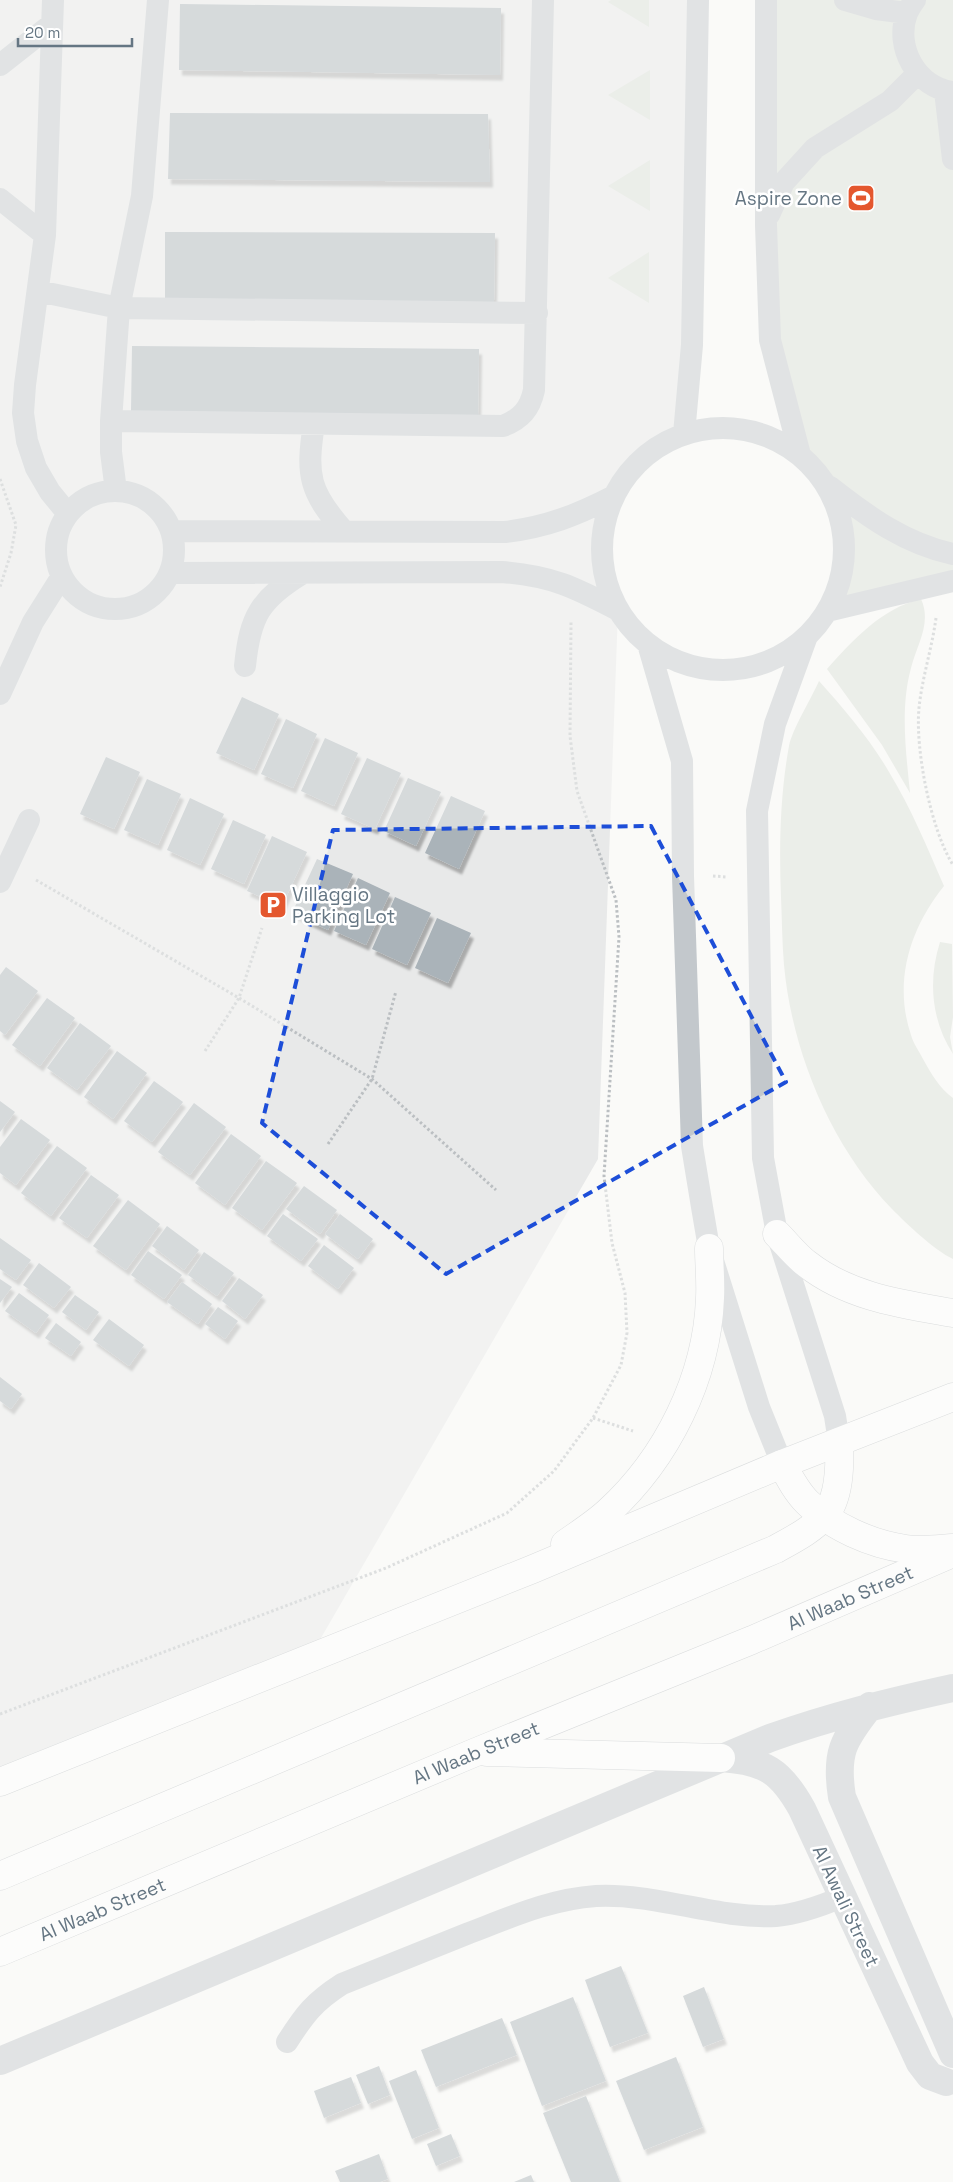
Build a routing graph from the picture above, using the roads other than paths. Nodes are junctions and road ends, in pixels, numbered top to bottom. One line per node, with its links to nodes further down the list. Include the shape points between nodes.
1 (53, 0): 8 (lane)
2 (158, 0): 17 (lane, via 142,196)
3 (543, 0): 18 (lane)
4 (698, 0): 21 (lane, via 692,345)
5 (766, 0): 14 (lane)
6 (845, 0): 7 (lane, via 876,9)
7 (911, 6): 10 (lane, via 904,29 904,45)
8 (52, 24): 9 (lane); 15 (lane)
9 (0, 65)
10 (918, 74): 11 (lane, via 930,84); 14 (lane, via 890,101 815,148 784,182)
11 (949, 92): 12 (lane)
12 (953, 158)
13 (0, 199): 15 (lane)
14 (766, 225): 22 (lane, via 770,340)
15 (45, 235): 16 (lane)
16 (38, 291): 17 (lane); 26 (lane, via 23,413 27,441 36,468)
17 (119, 308): 18 (lane); 19 (lane)
18 (536, 313): 20 (lane, via 534,390 528,408 515,422 503,426)
19 (111, 421): 20 (lane); 24 (lane)
20 (314, 424): 28 (lane, via 309,456 311,477 329,514)
21 (684, 434): 22 (lane, via 724,427 765,435); 25 (lane, via 653,450 625,477)
22 (800, 455): 23 (lane)
23 (825, 483): 29 (lane, via 880,524 910,540); 35 (lane, via 838,507 844,534 842,574)
24 (116, 491): 26 (lane, via 98,493 82,501); 27 (lane, via 134,494 150,502)
25 (614, 496): 28 (lane, via 561,521 534,529 505,532); 34 (lane, via 603,530 602,564)
26 (68, 514): 32 (lane, via 56,544)
27 (172, 530): 28 (lane); 30 (lane, via 175,552)
28 (344, 530)
29 (953, 554)
30 (170, 573): 31 (lane); 32 (lane, via 162,587 149,599 117,609 85,601)
31 (304, 573): 34 (lane, via 502,572 549,578); 38 (lane, via 279,588 260,610 248,636)
32 (62, 576): 39 (lane, via 33,622)
33 (943, 583): 35 (lane)
34 (618, 610): 37 (lane)
35 (827, 611): 36 (lane)
36 (807, 636): 37 (lane, via 779,656 746,668 712,669 678,662); 42 (lane, via 775,724 757,811 763,1158)
37 (648, 644): 43 (lane, via 682,761 682,876 692,1146)
38 (245, 666)
39 (0, 694)
40 (29, 820): 41 (lane)
41 (4, 873)
42 (777, 1234): 44 (main road, via 806,1264 841,1286 881,1299); 46 (lane, via 835,1416)
43 (709, 1248): 47 (lane, via 759,1407); 51 (main road, via 710,1299 703,1348 688,1397 666,1442 639,1479 608,1512)
44 (953, 1313)
45 (953, 1397): 46 (main road)
46 (839, 1442): 47 (main road); 48 (main road, via 840,1469)
47 (782, 1464): 48 (main road, via 807,1502); 51 (main road)
48 (825, 1516): 49 (main road, via 850,1532 878,1543 908,1549); 57 (main road, via 800,1535 751,1560)
49 (953, 1548)
50 (953, 1553): 54 (main road, Al Waab Street, via 752,1640)
51 (533, 1569): 56 (main road)
52 (953, 1688): 53 (street)
53 (870, 1706): 55 (street, via 812,1723); 61 (street, Al Awali Street, via 842,1749 838,1773 842,1797)
54 (476, 1752): 55 (main road); 59 (main road, Al Waab Street)
55 (722, 1758): 58 (street, Al Awali Street, via 747,1760 771,1770 790,1787); 62 (street)
56 (0, 1782)
57 (0, 1876)
58 (842, 1897): 60 (lane, via 805,1911 778,1916 736,1913 630,1896 561,1900 528,1909 342,1984 323,1996 306,2013); 63 (street, Al Awali Street, via 920,2063 930,2076)
59 (0, 1952)
60 (287, 2042)
61 (953, 2054)
62 (0, 2061)
63 (951, 2083)

